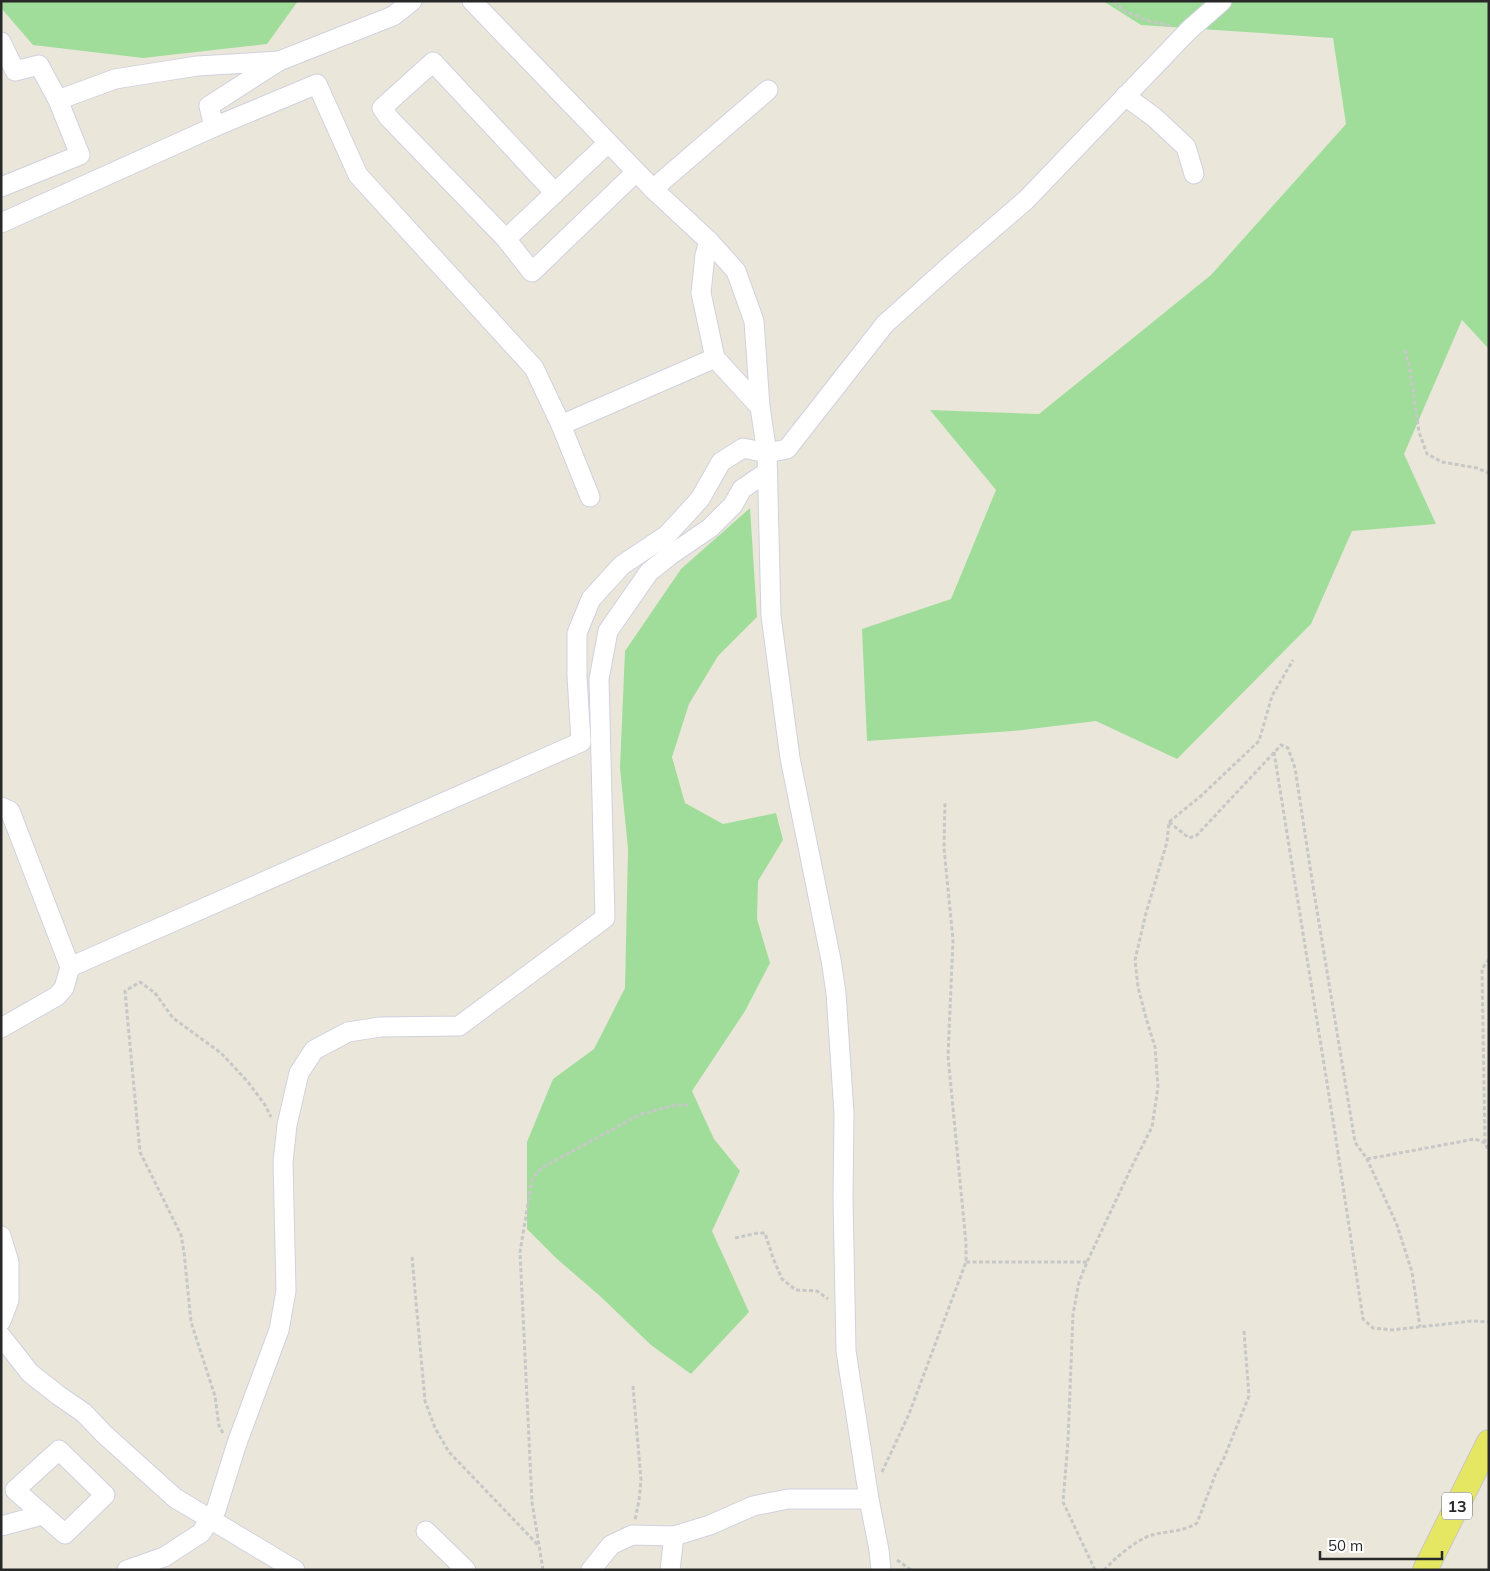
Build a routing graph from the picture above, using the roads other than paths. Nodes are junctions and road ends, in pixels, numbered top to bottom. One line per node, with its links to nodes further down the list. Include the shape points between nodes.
1 (412, 1): 5 (street, via 393,16)
2 (472, 1): 11 (street)
3 (1222, 1): 8 (street)
4 (1, 42): 6 (street)
5 (280, 61): 9 (street, via 197,66 115,79); 10 (street, via 209,106)
6 (8, 75): 9 (street, via 39,65)
7 (768, 90): 15 (street)
8 (1125, 96): 13 (street, via 1186,147); 23 (street, via 1026,200 885,324 787,449)
9 (58, 100): 14 (street, via 80,155)
10 (214, 127): 17 (street); 22 (street, via 318,84 358,175 534,368)
11 (608, 143): 12 (street); 16 (street)
12 (636, 172): 15 (street); 18 (street, via 532,272)
13 (1194, 174)
14 (1, 187)
15 (653, 189): 19 (street)
16 (555, 192): 18 (street); 18 (street, via 433,62 382,108)
17 (1, 223)
18 (506, 239)
19 (710, 241): 20 (street, via 702,293); 21 (street, via 736,271 754,321)
20 (715, 358): 21 (street); 22 (street)
21 (760, 407): 23 (street)
22 (561, 425): 25 (street)
23 (767, 453): 24 (street); 27 (street, via 743,448 721,462 700,499 667,535 622,565 591,599 577,633 581,742)
24 (767, 472): 33 (street, via 771,616 790,758 836,994 844,1113 846,1351); 35 (street, via 742,489 733,505 710,528 649,572 608,630 599,679 605,918 459,1026 372,1028 348,1032 314,1050 299,1073 287,1125 284,1162 286,1291 279,1330 216,1510)
25 (590, 497)
26 (1, 807): 27 (street, via 10,811)
27 (70, 967): 28 (street, via 64,988 57,996)
28 (1, 1028)
29 (1, 1236): 30 (street, via 9,1262 9,1300)
30 (1, 1321)
31 (1, 1336): 35 (street, via 30,1373 84,1413 176,1498)
32 (1489, 1442): 45 (main road, 13)
33 (869, 1500): 38 (street, via 788,1499 753,1506); 44 (street)
34 (42, 1514): 34 (street, via 65,1534 105,1496 58,1450 15,1490); 36 (street)
35 (210, 1518): 39 (street, via 201,1533 164,1557); 40 (street)
36 (1, 1526)
37 (426, 1531): 41 (street)
38 (674, 1536): 42 (street, via 632,1535 611,1545); 43 (street)
39 (127, 1570)
40 (295, 1570)
41 (466, 1570)
42 (591, 1570)
43 (670, 1570)
44 (881, 1570)
45 (1425, 1570)

